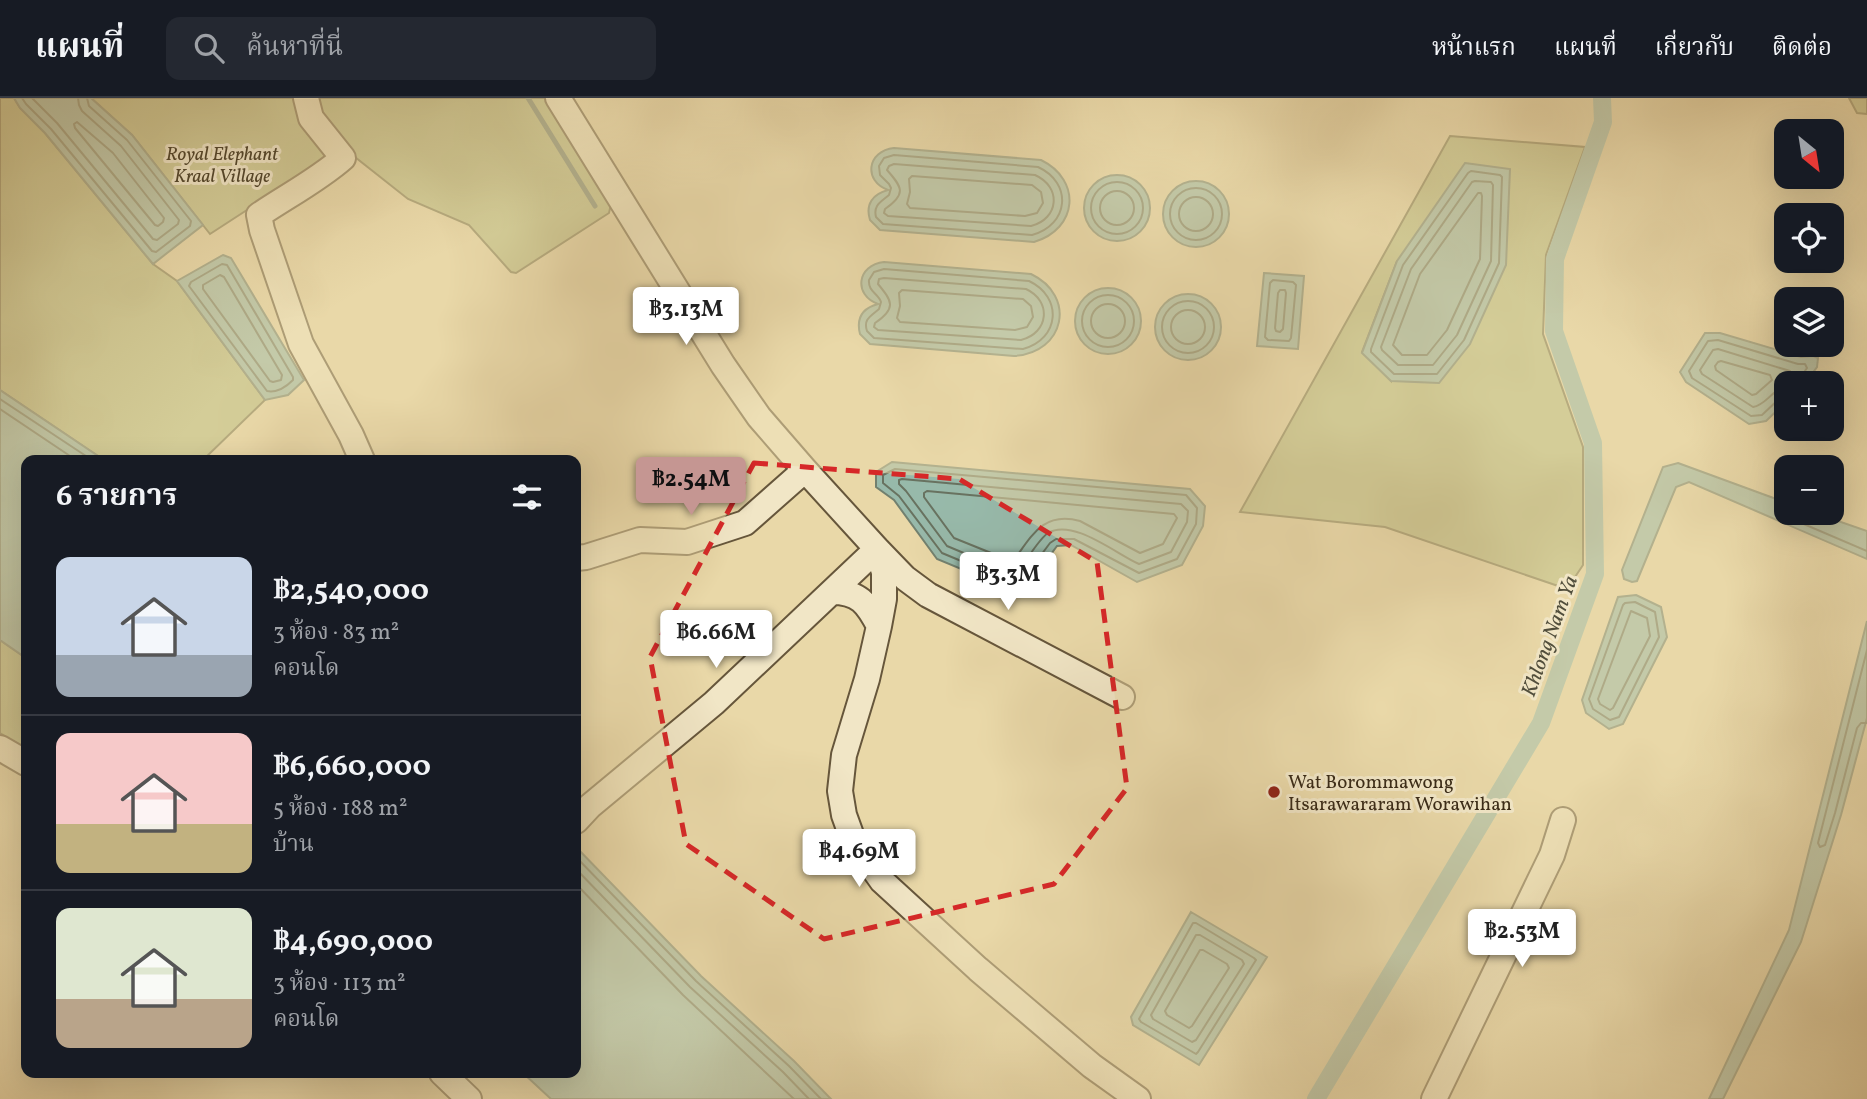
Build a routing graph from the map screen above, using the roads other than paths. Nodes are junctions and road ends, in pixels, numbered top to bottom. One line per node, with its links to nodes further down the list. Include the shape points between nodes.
1 (306, 98): 3 (street, via 311,118 343,158 260,215 262,230 301,344)
2 (558, 98): 4 (street, via 723,365 759,417)
3 (360, 455)
4 (805, 470): 5 (street); 6 (street, via 745,523 687,542 640,540)
5 (877, 549): 7 (street); 8 (street, via 884,572); 9 (street, via 928,595)
6 (581, 558)
7 (832, 592): 8 (street, via 861,599); 12 (street, via 714,704)
8 (880, 626): 16 (street, via 844,755 841,791 853,840 882,881 978,969)
9 (1122, 697)
10 (0, 748): 11 (street)
11 (21, 760)
12 (581, 807)
13 (1563, 820): 17 (street, via 1552,855)
14 (447, 1078): 15 (street)
15 (469, 1099)
16 (1138, 1099)
17 (1434, 1099)

